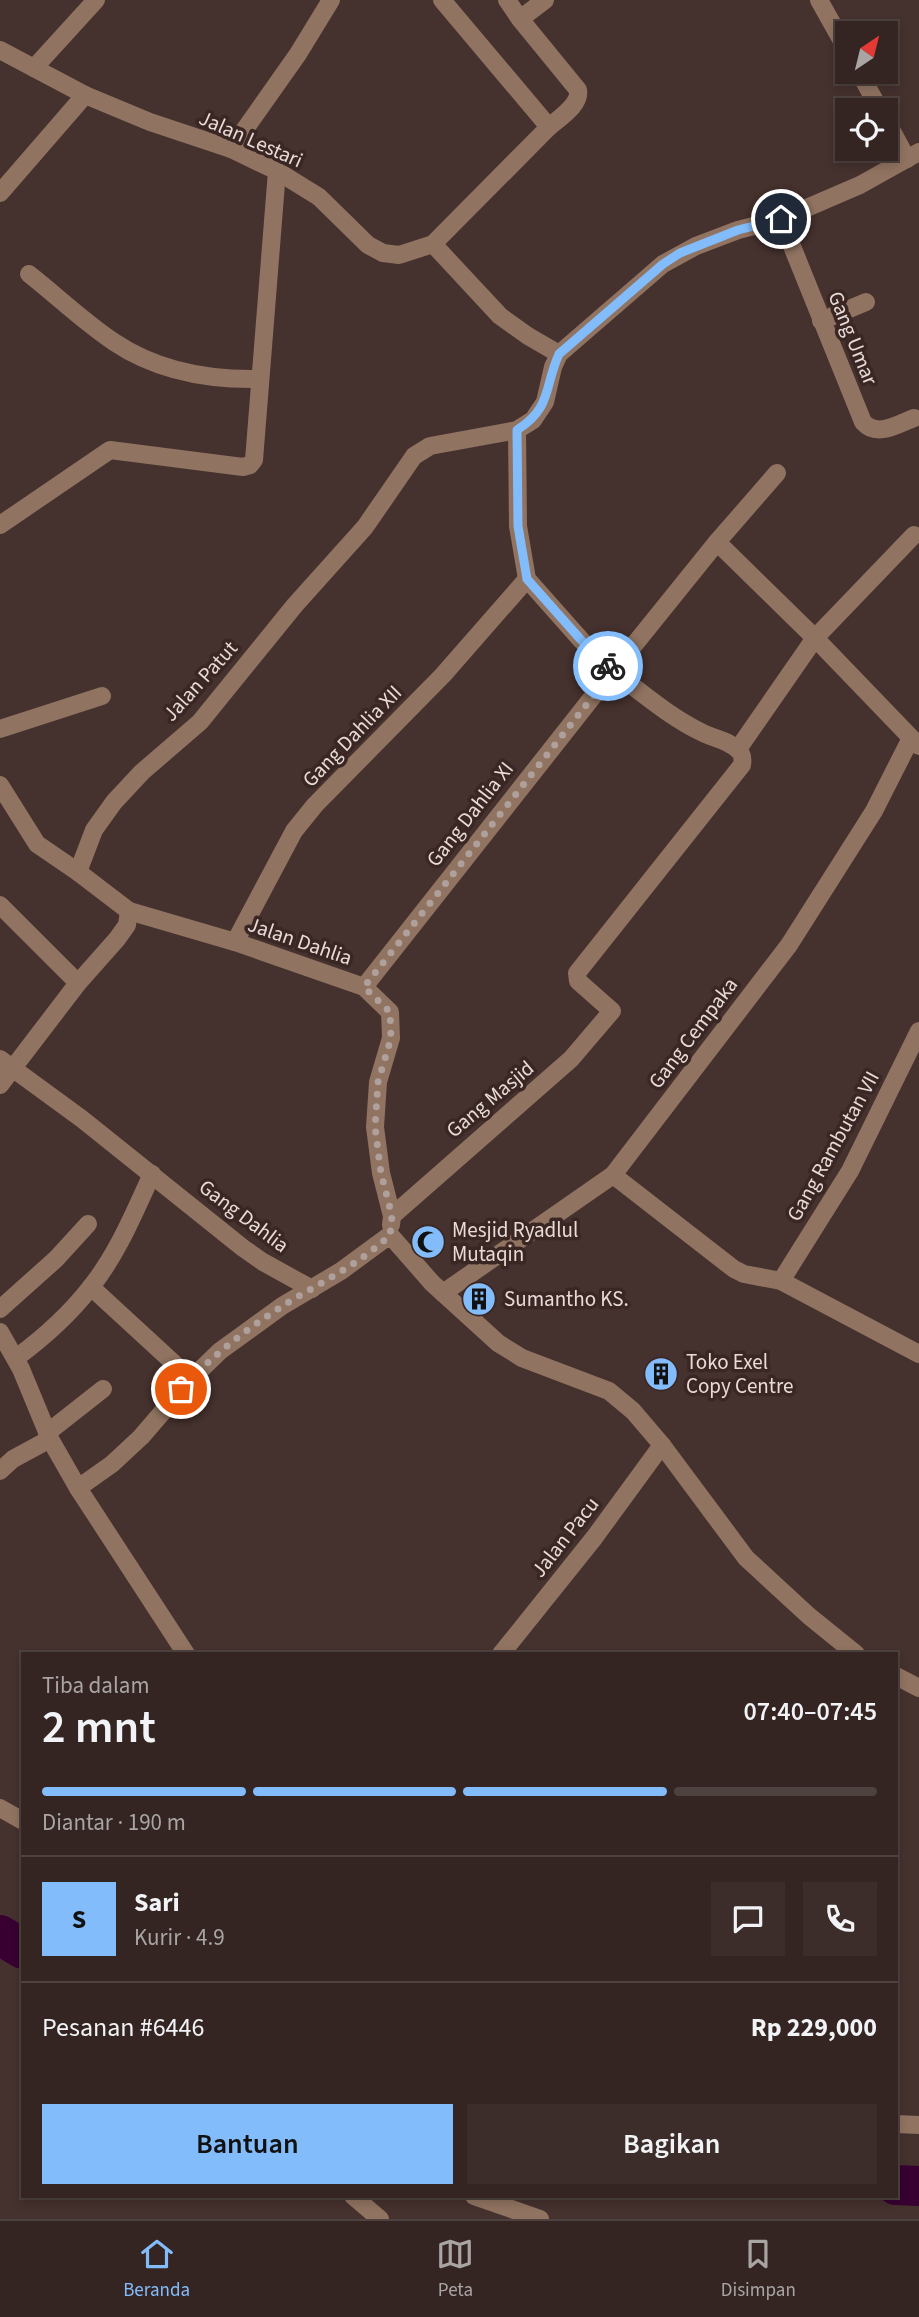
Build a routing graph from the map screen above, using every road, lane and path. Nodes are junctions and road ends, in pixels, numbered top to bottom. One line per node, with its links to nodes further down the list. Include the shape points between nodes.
1 (96, 0): 10 (street)
2 (331, 0): 14 (street)
3 (442, 0): 12 (street)
4 (507, 0): 7 (street)
5 (545, 0): 7 (street)
6 (827, 3): 8 (street)
7 (520, 19): 12 (street, via 580,95)
8 (835, 22)
9 (0, 50): 10 (street, Jalan Lestari)
10 (34, 68): 11 (street, Jalan Lestari)
11 (85, 95): 14 (street, Jalan Lestari); 17 (street)
12 (549, 127): 19 (street)
13 (898, 136): 15 (street)
14 (230, 149): 16 (street, Jalan Lestari)
15 (913, 156): 18 (street)
16 (277, 171): 19 (street, Jalan Lestari, via 319,197 368,245 383,253 399,255); 24 (street)
17 (0, 193)
18 (781, 219): 22 (street, Gang Umar); 23 (street, via 680,253)
19 (433, 244): 23 (street, via 500,316)
20 (29, 274): 24 (street, via 114,343 152,363 231,380)
21 (866, 302): 22 (street)
22 (821, 321): 25 (street, Gang Umar, via 867,427 880,430)
23 (559, 354): 26 (street, via 545,402 534,420)
24 (259, 379): 28 (street, via 250,465 110,450)
25 (914, 418)
26 (517, 430): 31 (street, via 518,526); 39 (street, Jalan Patut, via 430,446 414,456 365,527 200,722 114,802 94,830)
27 (777, 472): 30 (street, Gang Dahlia XI)
28 (0, 525)
29 (914, 535): 32 (street)
30 (717, 542): 32 (street); 33 (street, Gang Dahlia XI)
31 (527, 579): 33 (street); 42 (street, Gang Dahlia XII, via 443,675 315,805 295,831)
32 (815, 638): 36 (street); 37 (street)
33 (613, 671): 37 (street, via 661,708); 44 (street, Gang Dahlia XI)
34 (102, 696): 35 (street)
35 (0, 729)
36 (915, 742): 49 (street, Gang Cempaka, via 789,945)
37 (738, 749): 50 (street, Gang Masjid, via 741,765 577,973 578,981 612,1011 556,1073)
38 (0, 785): 39 (street, via 37,844)
39 (78, 873): 41 (street)
40 (0, 905): 43 (street)
41 (129, 911): 42 (street, Jalan Dahlia); 43 (street, via 127,925)
42 (235, 942): 44 (street, Jalan Dahlia)
43 (78, 983): 46 (street)
44 (364, 987): 50 (street, Jalan Dahlia, via 390,1012 391,1038 378,1082 375,1127)
45 (919, 1031): 53 (street, Gang Rambutan VII, via 850,1171)
46 (6, 1064): 47 (street); 48 (street, Gang Dahlia)
47 (0, 1085)
48 (152, 1174): 54 (street, via 125,1232); 55 (street, Gang Dahlia, via 243,1248)
49 (613, 1175): 53 (street, via 734,1269); 56 (street, Gang Cempaka)
50 (392, 1216): 52 (street, Jalan Dahlia)
51 (88, 1224): 57 (street)
52 (390, 1235): 55 (street); 56 (street)
53 (781, 1281): 59 (street)
54 (91, 1287): 60 (street, via 43,1338); 61 (street)
55 (312, 1289): 61 (street, via 240,1335)
56 (443, 1293): 64 (street, via 509,1351 608,1391 633,1411)
57 (0, 1309)
58 (0, 1332): 60 (street)
59 (919, 1354)
60 (16, 1358): 63 (street)
61 (191, 1379): 66 (street, via 141,1437)
62 (103, 1389): 63 (street)
63 (48, 1436): 65 (street); 66 (street)
64 (662, 1445): 68 (street, Jalan Pacu); 69 (street, via 746,1558)
65 (0, 1471)
66 (78, 1488): 67 (street)
67 (185, 1652)
68 (503, 1652)
69 (854, 1652)
70 (898, 1677): 71 (street)
71 (919, 1688)
72 (0, 1808): 73 (street)
73 (21, 1820)
74 (898, 2124): 75 (street)
75 (919, 2125)
76 (355, 2198): 78 (street)
77 (480, 2198): 79 (street)
78 (380, 2219)
79 (540, 2219)

